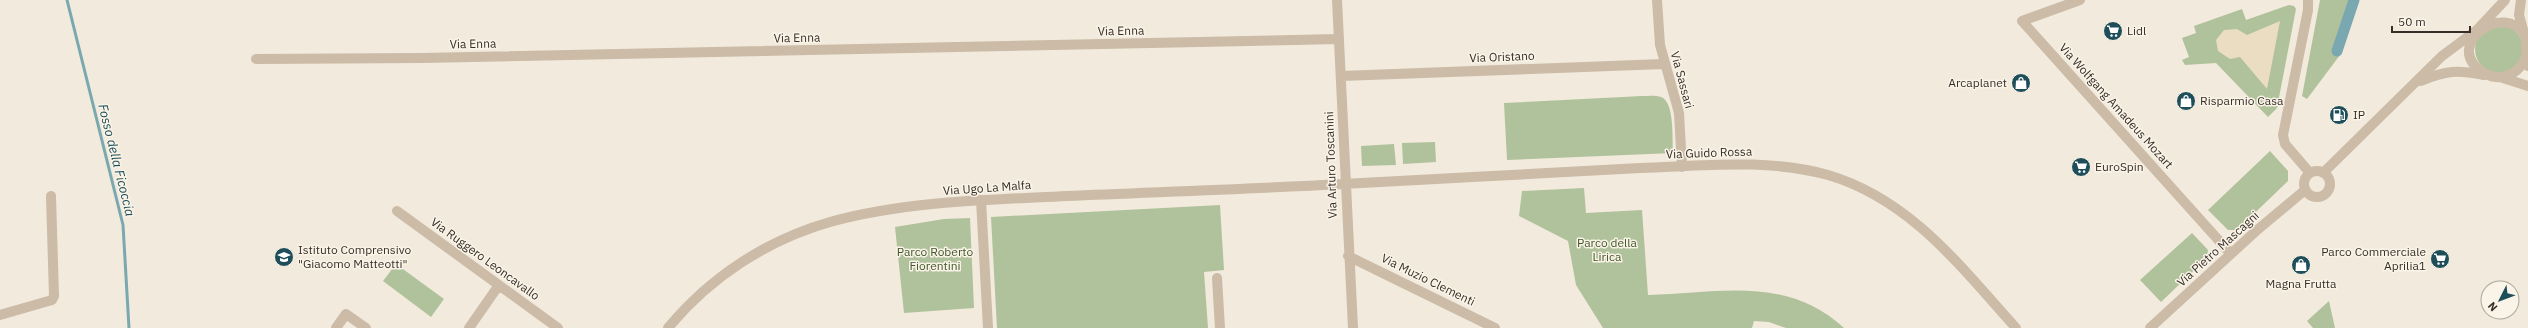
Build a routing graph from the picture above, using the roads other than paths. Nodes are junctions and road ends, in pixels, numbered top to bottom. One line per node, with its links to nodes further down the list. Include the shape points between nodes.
1 (1337, 0): 9 (street, Via Arturo Toscanini)
2 (1657, 0): 12 (street, Via Sassari)
3 (2080, 0): 27 (street, Via Wolfgang Amadeus Mozart, via 2022,21)
4 (2308, 0): 21 (street, via 2283,135 2284,144)
5 (2505, 0): 7 (street)
6 (2521, 0): 8 (street, via 2519,15)
7 (2477, 30): 8 (street, via 2488,22 2506,20 2519,27); 14 (street, via 2471,40 2472,59 2478,69); 17 (street, via 2442,56)
8 (2525, 35): 10 (street)
9 (1339, 40): 11 (street, Via Enna); 15 (street, Via Arturo Toscanini)
10 (2527, 55): 13 (street); 16 (street, via 2521,68 2511,75)
11 (256, 59)
12 (1664, 64): 15 (street, Via Oristano); 19 (street, Via Sassari, via 1678,112)
13 (2528, 66)
14 (2487, 75): 16 (street); 17 (street, via 2459,70 2440,73)
15 (1341, 76): 22 (street, Via Arturo Toscanini)
16 (2497, 78): 18 (street)
17 (2414, 84): 20 (street)
18 (2528, 86)
19 (1682, 167): 22 (street, Via Guido Rossa); 41 (street, Via Guido Rossa, via 1768,164 1791,166 1839,178 1869,191 1895,206 1935,239)
20 (2323, 173): 21 (street); 23 (street, via 2330,183 2326,194 2314,198)
21 (2308, 175): 23 (street)
22 (1344, 184): 25 (street, Via Ugo La Malfa); 28 (street, Via Arturo Toscanini)
23 (2304, 190): 27 (street, Via Pietro Mascagni)
24 (50, 196): 31 (street, via 54,296 52,300)
25 (981, 200): 36 (street, Via Ugo La Malfa, via 878,210 796,233 747,258 708,288); 37 (street)
26 (397, 211): 30 (street, Via Ruggero Leoncavallo)
27 (2231, 254): 42 (street, Via Pietro Mascagni)
28 (1348, 256): 39 (street, Via Arturo Toscanini); 40 (street, Via Muzio Clementi)
29 (1217, 278): 38 (street)
30 (499, 285): 34 (street); 35 (street, Via Ruggero Leoncavallo)
31 (0, 315)
32 (336, 328): 33 (street, via 346,314)
33 (366, 328)
34 (469, 328)
35 (558, 328)
36 (668, 328)
37 (988, 328)
38 (1220, 328)
39 (1352, 328)
40 (1496, 328)
41 (2016, 328)
42 (2150, 328)

